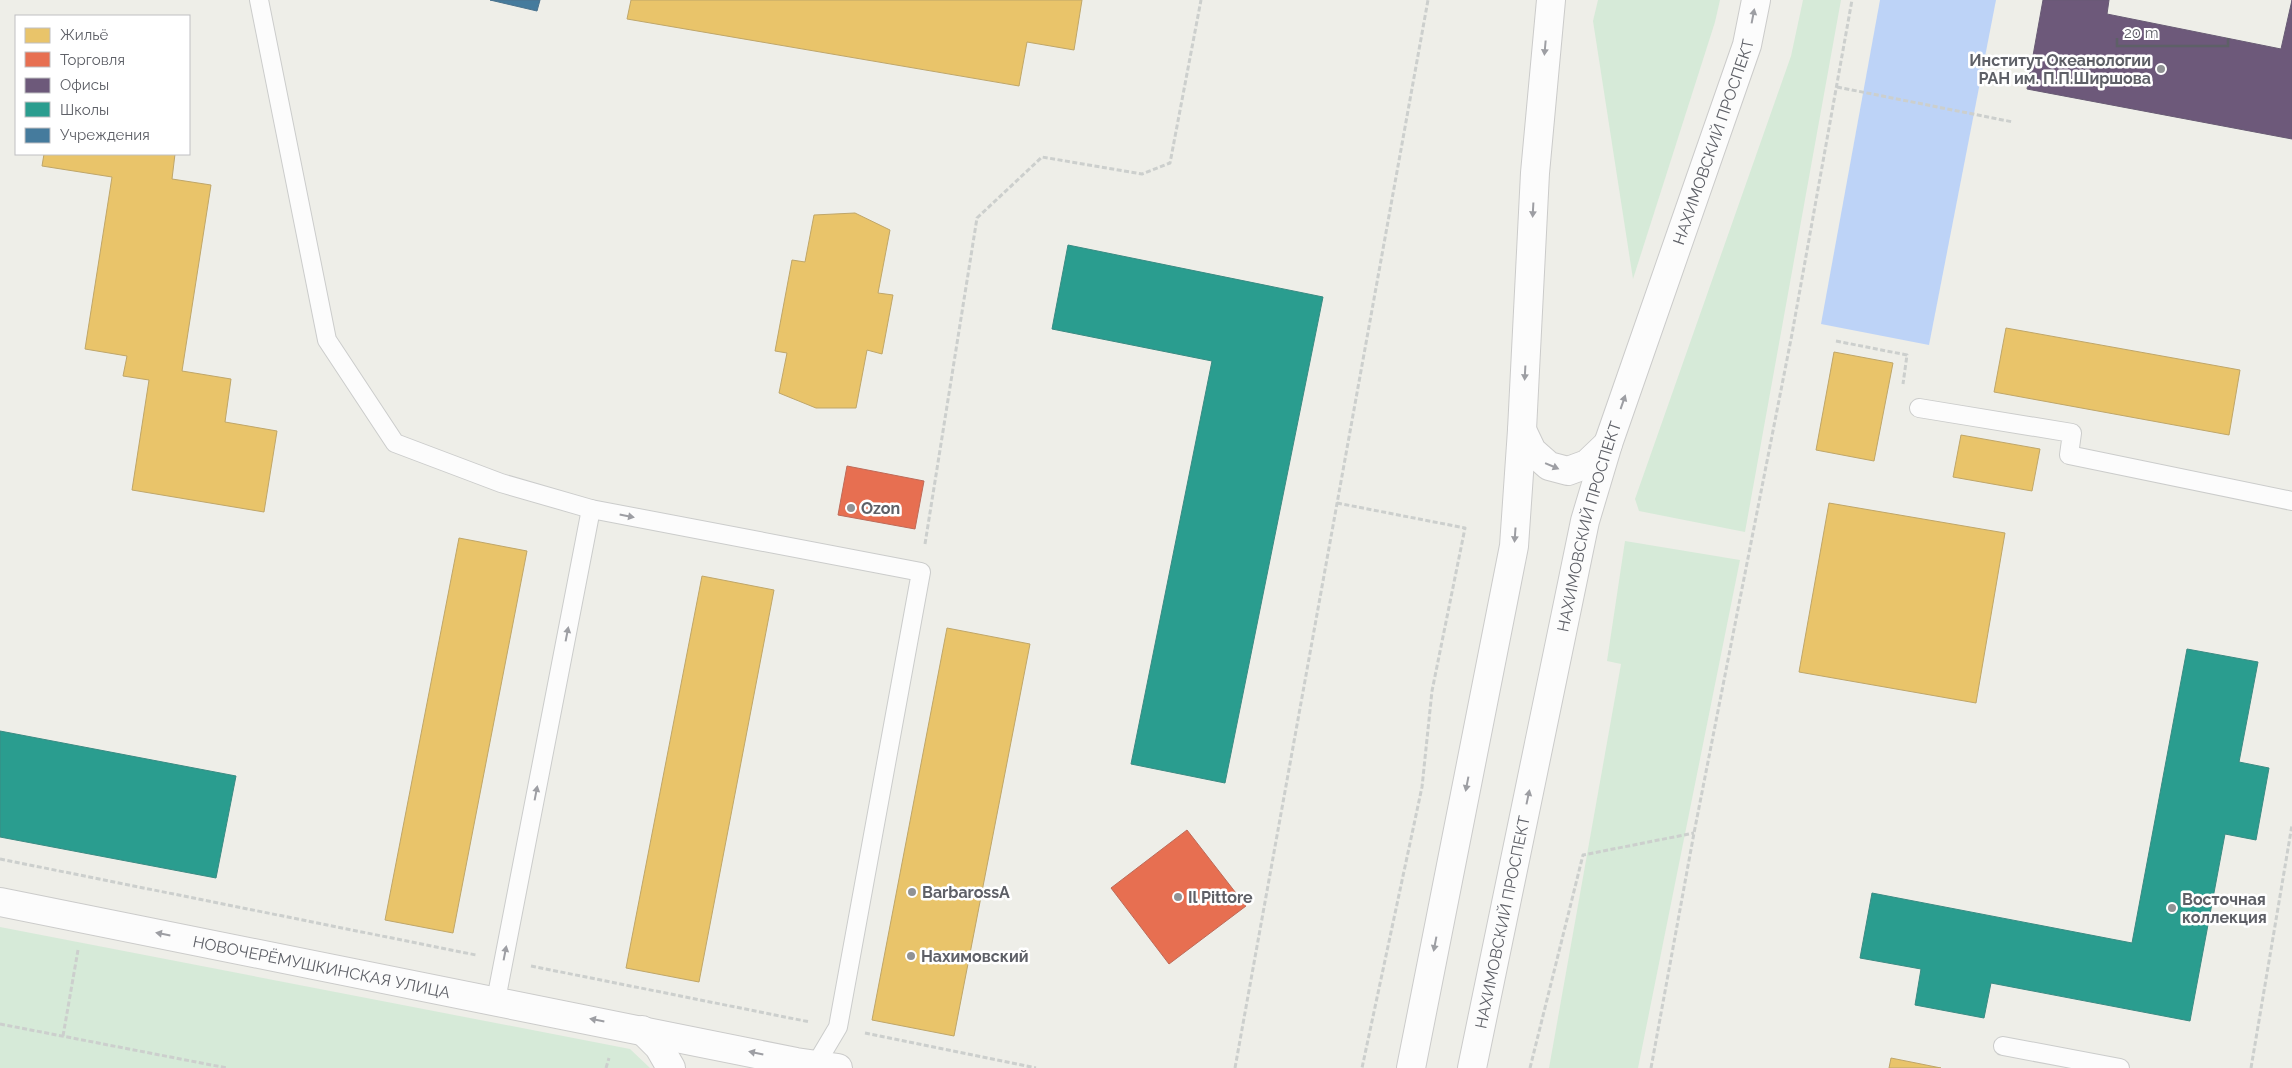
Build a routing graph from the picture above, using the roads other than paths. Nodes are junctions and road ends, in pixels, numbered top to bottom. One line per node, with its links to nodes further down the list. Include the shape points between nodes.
1 (259, 0): 8 (lane, via 327,340 395,443 501,483)
2 (1551, 0): 5 (main road, one-way to 5, via 1535,173)
3 (1756, 0): 6 (main road, НАХИМОВСКИЙ ПРОСПЕКТ, one-way to 3, via 1747,45)
4 (1919, 408): 7 (lane, via 2072,433 2068,455)
5 (1522, 430): 6 (main road, one-way to 6, via 1532,451 1549,466 1568,471 1587,464); 15 (main road, one-way to 15, via 1514,546)
6 (1608, 444): 16 (main road, НАХИМОВСКИЙ ПРОСПЕКТ, one-way to 6, via 1585,521)
7 (2292, 501)
8 (592, 509): 10 (lane, one-way to 8); 13 (lane, one-way to 13, via 921,572 838,1027)
9 (0, 902): 10 (main road, НОВОЧЕРЁМУШКИНСКАЯ УЛИЦА, one-way to 9)
10 (496, 1000): 11 (main road, НОВОЧЕРЁМУШКИНСКАЯ УЛИЦА, one-way to 10)
11 (642, 1030): 13 (main road, НОВОЧЕРЁМУШКИНСКАЯ УЛИЦА, one-way to 11); 14 (main road, via 659,1047)
12 (2003, 1046): 17 (lane)
13 (809, 1065)
14 (671, 1068)
15 (1411, 1068)
16 (1472, 1068)
17 (2120, 1068)

